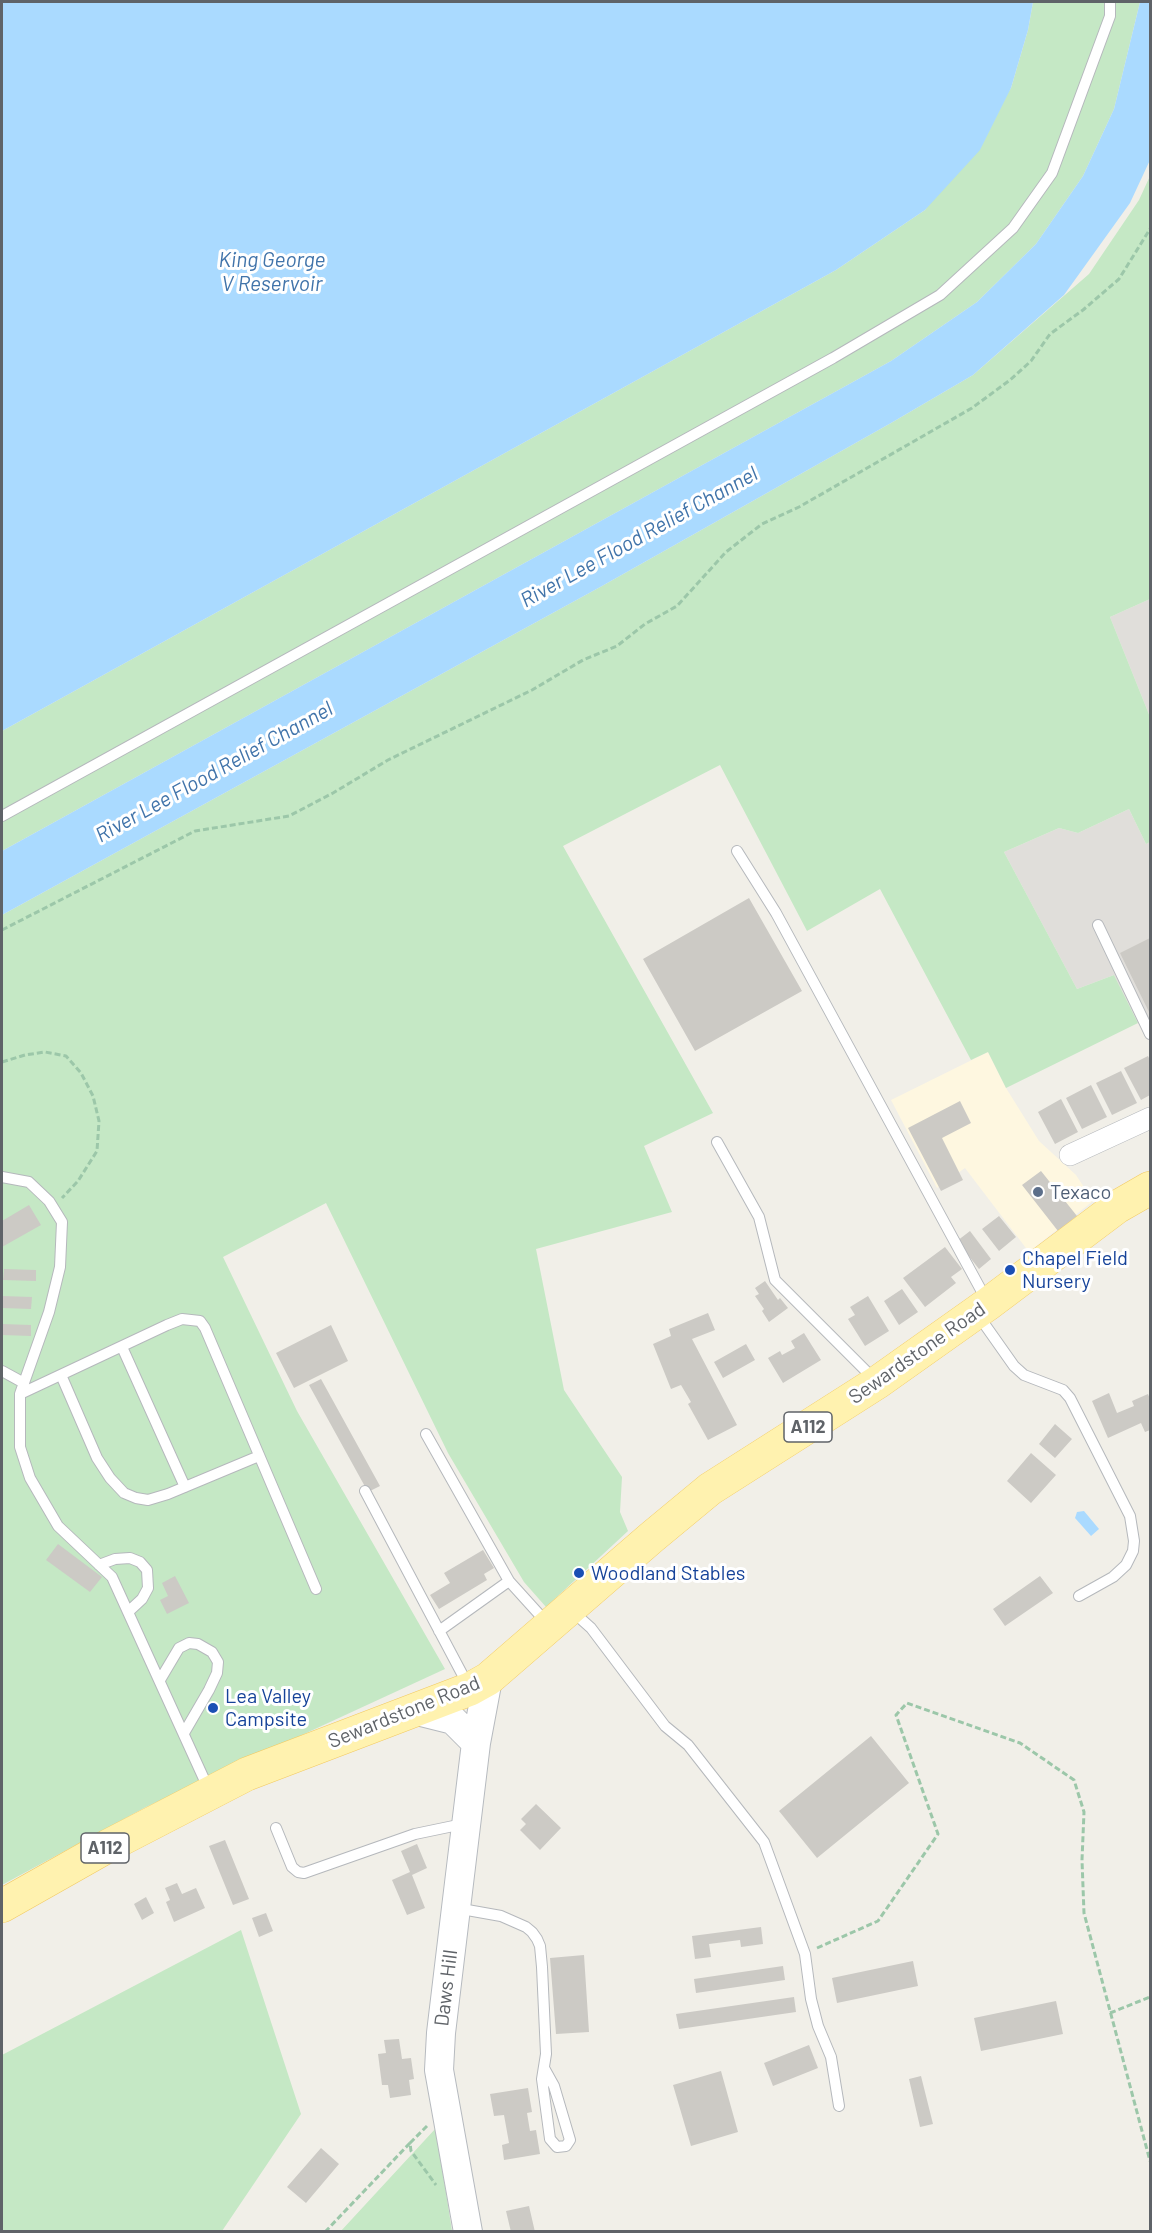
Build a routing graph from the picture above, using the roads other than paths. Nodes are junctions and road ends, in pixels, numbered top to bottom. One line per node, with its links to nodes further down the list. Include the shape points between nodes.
1 (1110, 2): 2 (lane, via 1110,16 1052,173 1013,228 940,295)
2 (2, 816)
3 (737, 851): 11 (lane, via 776,913)
4 (1098, 925): 5 (lane)
5 (1150, 1034)
6 (1150, 1118): 8 (street)
7 (717, 1142): 15 (lane, via 759,1217 775,1280)
8 (1070, 1155)
9 (2, 1177): 16 (lane, via 29,1182 62,1222 60,1267)
10 (1150, 1188): 11 (main road, Sewardstone Road / A112, via 1117,1207)
11 (982, 1308): 15 (main road, Sewardstone Road / A112); 25 (lane, via 1014,1366 1023,1375 1063,1390 1070,1398 1130,1516 1134,1540 1126,1564 1113,1577)
12 (122, 1347): 14 (lane); 19 (lane, via 182,1319 200,1321); 20 (lane)
13 (2, 1371): 16 (lane)
14 (61, 1375): 17 (lane); 20 (lane, via 97,1458 124,1493 148,1500)
15 (878, 1382): 27 (main road, Sewardstone Road / A112, via 710,1489)
16 (24, 1383): 17 (lane)
17 (20, 1394): 22 (lane, via 20,1447 30,1478 58,1526)
18 (426, 1434): 23 (lane)
19 (260, 1456): 20 (lane); 24 (lane)
20 (185, 1487)
21 (365, 1491): 28 (lane)
22 (99, 1565): 26 (lane, via 112,1577); 26 (lane, via 130,1558 147,1570 148,1588)
23 (509, 1581): 27 (lane); 28 (lane)
24 (316, 1589)
25 (1078, 1596)
26 (128, 1612): 29 (lane)
27 (559, 1617): 30 (main road, Sewardstone Road / A112); 40 (lane, via 591,1628 665,1726 688,1745 764,1842 805,1954 818,2026 831,2058)
28 (439, 1631): 30 (lane)
29 (160, 1680): 32 (lane); 32 (lane, via 179,1648 189,1643 212,1652 218,1662 209,1690)
30 (479, 1684): 31 (main road, Sewardstone Road / A112); 33 (street, Daws Hill)
31 (413, 1710): 33 (street, via 453,1720); 34 (main road, Sewardstone Road / A112, via 247,1774)
32 (184, 1733): 34 (lane)
33 (476, 1743): 35 (street, Daws Hill)
34 (210, 1793): 37 (main road, Sewardstone Road / A112)
35 (467, 1823): 36 (lane, via 415,1834 304,1874 292,1867); 38 (street, Daws Hill)
36 (276, 1828)
37 (2, 1906)
38 (456, 1908): 39 (lane, via 501,1916 526,1927 537,1939 542,1967); 41 (street, Daws Hill, via 439,2070)
39 (544, 2068): 39 (lane, via 550,2139 557,2147 566,2146 570,2140 554,2086)
40 (839, 2106)
41 (468, 2232)

